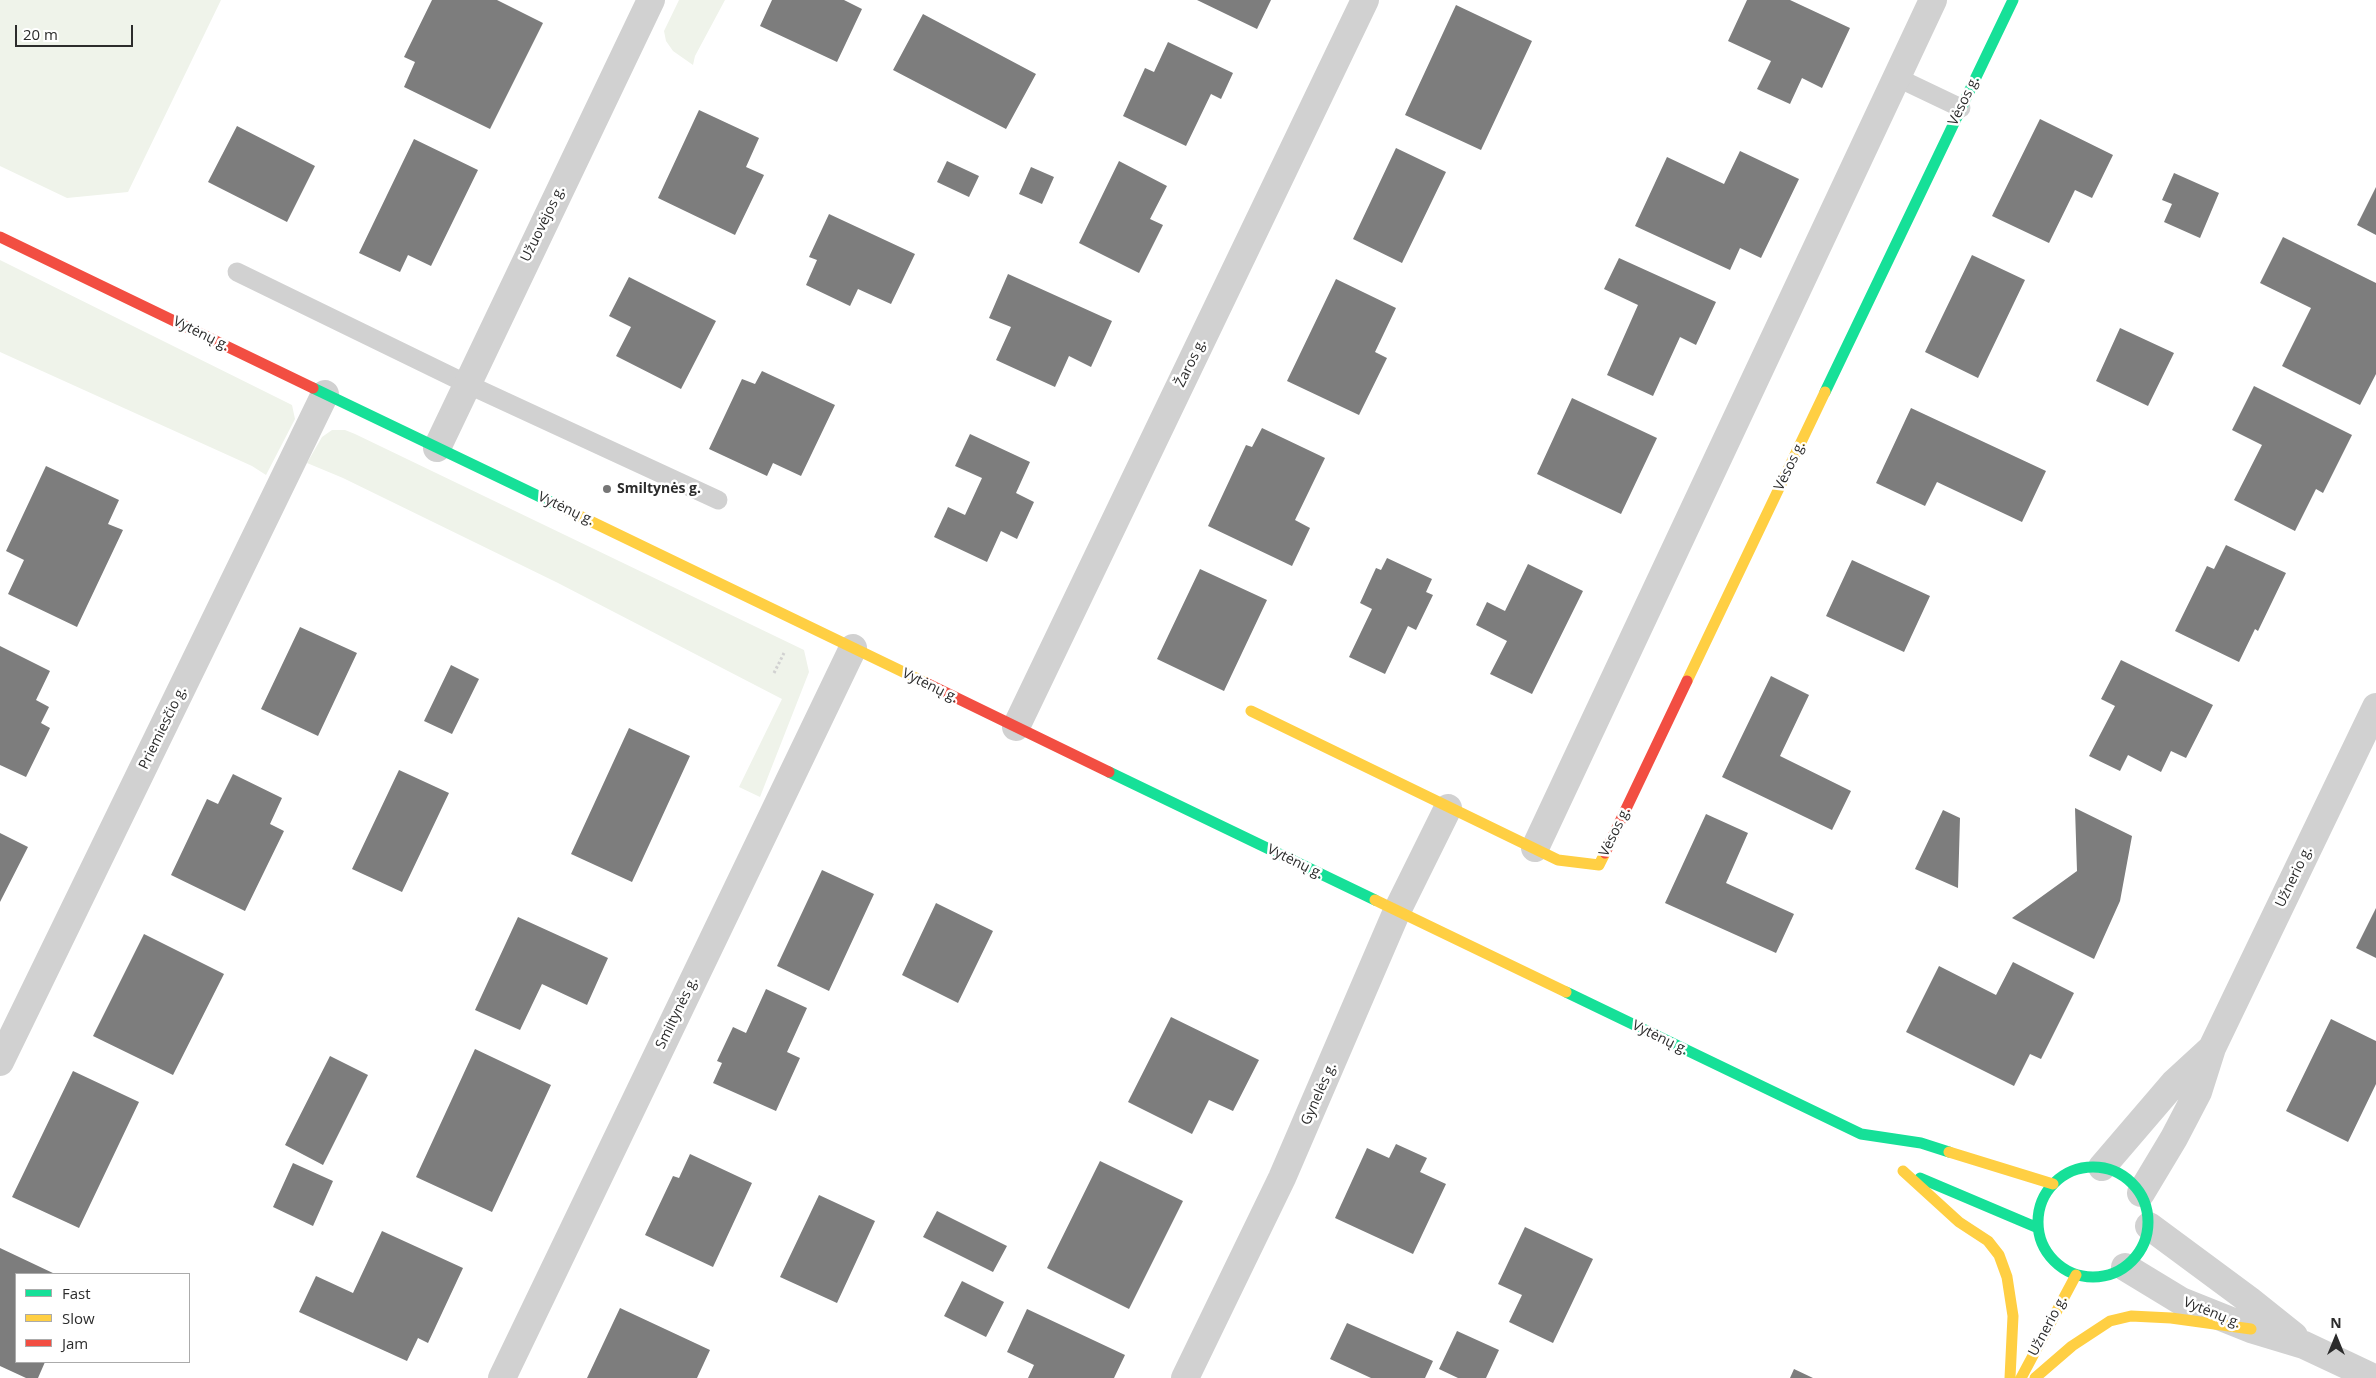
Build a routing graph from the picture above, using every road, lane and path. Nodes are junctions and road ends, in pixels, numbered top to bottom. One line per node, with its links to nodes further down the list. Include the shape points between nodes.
1 (651, 0): 9 (street, Užuovėjos g.)
2 (1365, 0): 16 (street, Žaros g.)
3 (1933, 0): 5 (street)
4 (2012, 0): 6 (main road, Vėsos g.)
5 (1896, 77): 6 (lane); 18 (street)
6 (1961, 108): 18 (main road, Vėsos g., via 1599,865 1558,860)
7 (0, 237): 10 (main road, Vytėnų g.)
8 (237, 272): 9 (lane)
9 (467, 384): 11 (street, Užuovėjos g.); 12 (lane)
10 (325, 394): 11 (main road, Vytėnų g.); 21 (street, Priemiesčio g.)
11 (437, 448): 13 (main road, Vytėnų g.)
12 (718, 500)
13 (853, 648): 16 (main road, Vytėnų g.); 33 (street, Smiltynės g.)
14 (2376, 707): 20 (street, Užnerio g.)
15 (1251, 711): 17 (main road)
16 (1016, 727): 19 (main road, Vytėnų g.)
17 (1448, 808): 18 (main road); 19 (street, Gynelės g.)
18 (1535, 848)
19 (1397, 911): 22 (main road, Vytėnų g.); 34 (street, Gynelės g., via 1282,1178)
20 (2212, 1048): 24 (street, Užnerio g., via 2174,1083); 26 (street, Užnerio g., via 2198,1092)
21 (0, 1062)
22 (1861, 1134): 23 (main road, Vytėnų g.); 25 (main road, Vytėnų g., via 1921,1143)
23 (1875, 1146)
24 (2102, 1167): 25 (main road, via 2084,1167 2067,1173); 26 (main road, via 2130,1180)
25 (2053, 1184): 28 (main road, via 2044,1197)
26 (2141, 1193): 27 (main road)
27 (2149, 1226): 29 (main road, via 2137,1256); 32 (street, Vytėnų g.)
28 (2038, 1228): 30 (main road, via 2050,1256); 35 (main road, via 1899,1167 1959,1222 1988,1241 1999,1254 2007,1278 2013,1316)
29 (2125, 1267): 30 (main road, via 2110,1275 2092,1278); 31 (street, Vytėnų g., via 2180,1301)
30 (2076, 1275): 36 (main road, Užnerio g.)
31 (2251, 1329): 32 (street, Vytėnų g.); 37 (main road, via 2131,1316 2110,1321 2072,1346)
32 (2304, 1345): 38 (street, Vytėnų g.)
33 (502, 1378)
34 (1185, 1378)
35 (2010, 1378)
36 (2021, 1378)
37 (2035, 1378)
38 (2374, 1378)

